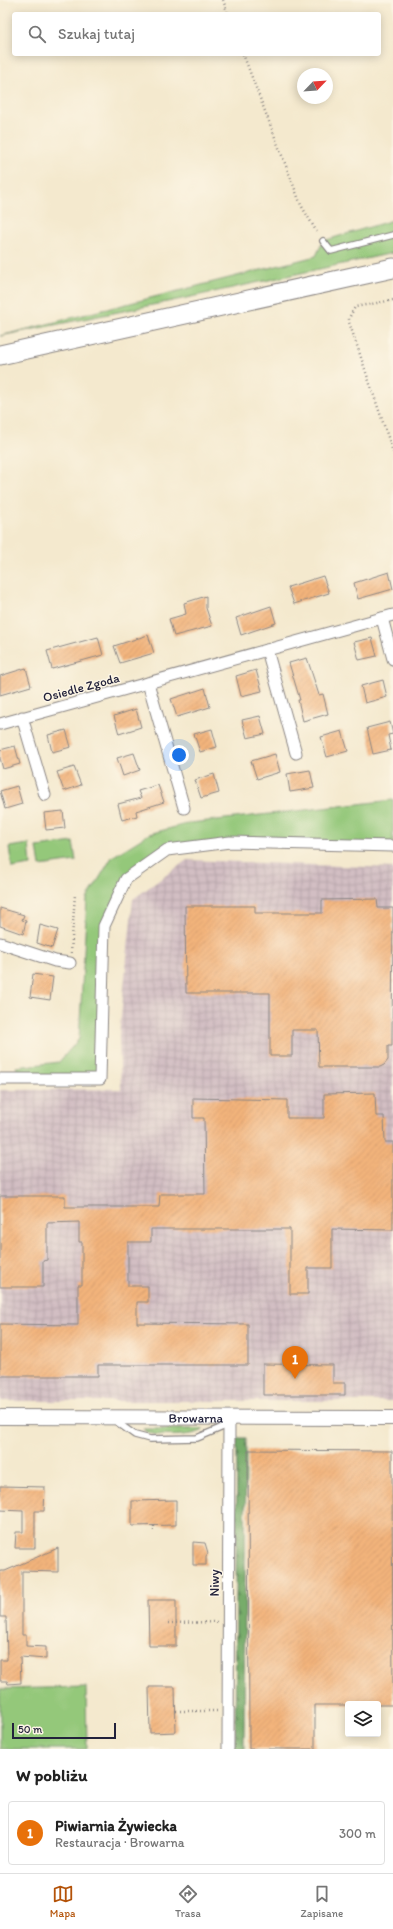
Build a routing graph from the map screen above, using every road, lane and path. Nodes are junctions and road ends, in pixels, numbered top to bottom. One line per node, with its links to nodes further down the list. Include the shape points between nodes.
1 (223, 0): 2 (path)
2 (227, 12)
3 (244, 56): 5 (path, via 301,205)
4 (393, 235): 5 (lane, via 331,251)
5 (323, 241)
6 (393, 268): 8 (highway)
7 (393, 300): 9 (path, via 355,307 348,318)
8 (0, 355)
9 (393, 452)
10 (388, 617): 11 (street, Osiedle Zgoda); 12 (street, Osiedle Zgoda)
11 (267, 650): 13 (street, Osiedle Zgoda); 16 (street)
12 (393, 659)
13 (148, 683): 14 (street, Osiedle Zgoda); 18 (street)
14 (22, 717): 15 (street, Osiedle Zgoda); 17 (street)
15 (0, 724)
16 (296, 753)
17 (45, 795)
18 (184, 808)
19 (393, 846): 23 (street, via 230,842 167,850 126,879 104,926 100,1079)
20 (76, 894): 22 (path)
21 (0, 943): 22 (street)
22 (70, 963)
23 (0, 1079)
24 (0, 1417): 25 (street, Browarna)
25 (110, 1417): 26 (street, Browarna); 26 (lane, via 135,1435 150,1439 198,1438 223,1427)
26 (230, 1418): 27 (street, Browarna); 31 (street, Niwy)
27 (393, 1418)
28 (154, 1526): 29 (path)
29 (154, 1533)
30 (168, 1622): 31 (path)
31 (228, 1622): 33 (street, Niwy)
32 (176, 1711): 33 (path)
33 (228, 1711): 34 (street, Niwy)
34 (228, 1749)

